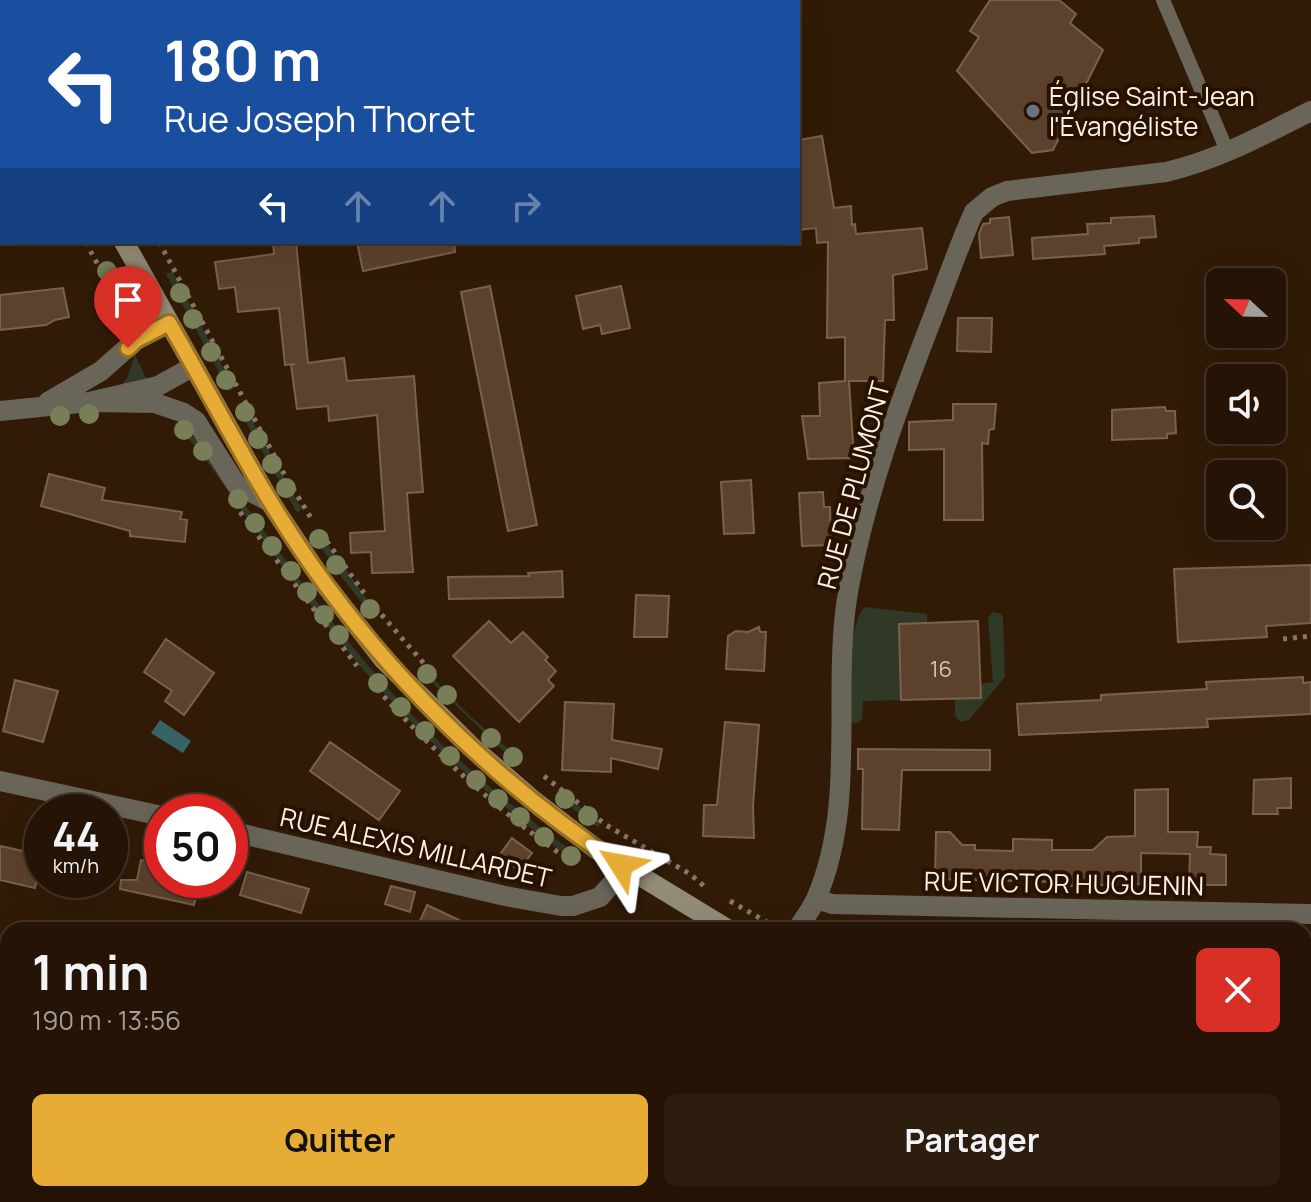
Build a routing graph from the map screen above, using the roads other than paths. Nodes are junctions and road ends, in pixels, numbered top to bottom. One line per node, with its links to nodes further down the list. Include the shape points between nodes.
1 (1163, 0): 3 (lane)
2 (1311, 111): 3 (street)
3 (1228, 153): 15 (street, RUE DE PLUMONT, via 1166,172 1007,191 980,205 970,221 901,398 848,591 837,809)
4 (131, 245): 5 (main road)
5 (169, 323): 6 (main road); 8 (street)
6 (194, 366): 7 (street, via 158,386); 10 (main road)
7 (89, 402): 8 (street); 10 (street, via 155,403 184,413 196,421 236,484)
8 (41, 406): 9 (street)
9 (0, 411)
10 (270, 502): 14 (main road, via 384,660 534,801)
11 (0, 781): 12 (street)
12 (144, 812)
13 (248, 835): 14 (street, RUE ALEXIS MILLARDET, via 561,906 600,897)
14 (626, 868): 17 (main road)
15 (816, 899): 16 (street, RUE VICTOR HUGUENIN, via 832,904); 18 (street, RUE DE PLUMONT)
16 (1311, 914)
17 (716, 922)
18 (802, 922)

